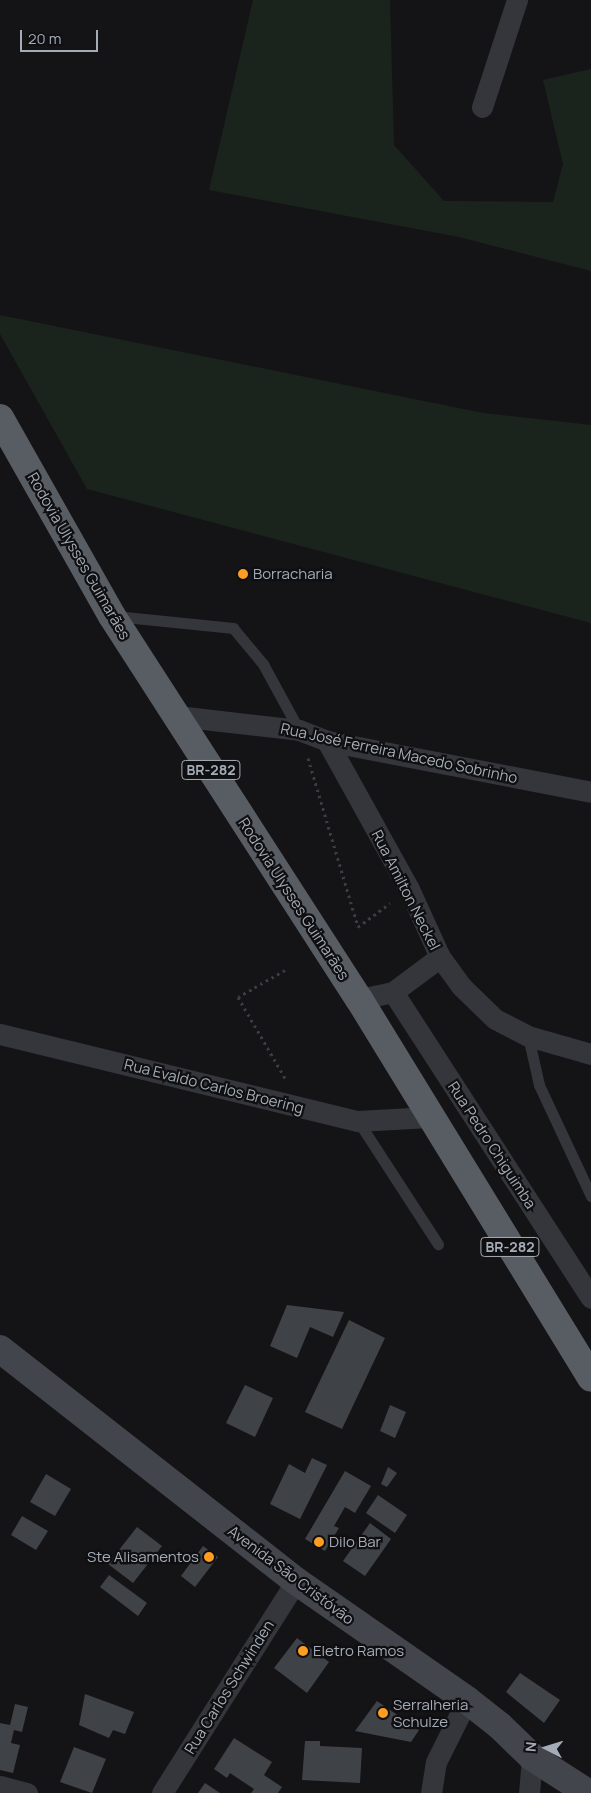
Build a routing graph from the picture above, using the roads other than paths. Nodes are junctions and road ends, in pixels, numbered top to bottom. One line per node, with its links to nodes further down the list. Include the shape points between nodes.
1 (516, 0): 2 (street)
2 (482, 107)
3 (0, 418): 4 (highway, Rodovia Ulysses Guimarães / BR-282)
4 (112, 616): 5 (highway, Rodovia Ulysses Guimarães / BR-282); 6 (lane, via 233,628 263,664)
5 (177, 716): 6 (street, Rua José Ferreira Macedo Sobrinho); 11 (highway, Rodovia Ulysses Guimarães / BR-282)
6 (299, 730): 7 (street, Rua José Ferreira Macedo Sobrinho)
7 (327, 740): 8 (street, Rua José Ferreira Macedo Sobrinho); 9 (street, Rua Amilton Neckel, via 409,889)
8 (591, 792)
9 (440, 957): 10 (street, Rua Amilton Neckel); 13 (street, via 477,1003 495,1019)
10 (393, 992): 11 (street, Rua Amilton Neckel); 19 (street, Rua Pedro Chiguimba)
11 (359, 998): 15 (highway, Rodovia Ulysses Guimarães / BR-282)
12 (0, 1034): 16 (street, Rua Evaldo Carlos Broering)
13 (528, 1036): 14 (street); 17 (lane, via 539,1085)
14 (591, 1054)
15 (429, 1117): 16 (street, Rua Evaldo Carlos Broering); 21 (highway, Rodovia Ulysses Guimarães / BR-282)
16 (358, 1121): 18 (lane)
17 (591, 1196)
18 (438, 1244)
19 (591, 1298)
20 (0, 1349): 22 (main road, Avenida São Cristóvão)
21 (591, 1378)
22 (296, 1581): 23 (main road, Avenida São Cristóvão); 28 (street, Rua Carlos Schwinden)
23 (467, 1700): 24 (main road, Avenida São Cristóvão); 29 (street, via 436,1762)
24 (532, 1757): 26 (main road, Avenida São Cristóvão); 30 (street)
25 (0, 1786): 27 (street)
26 (589, 1792)
27 (27, 1793)
28 (162, 1793)
29 (431, 1793)
30 (529, 1793)

